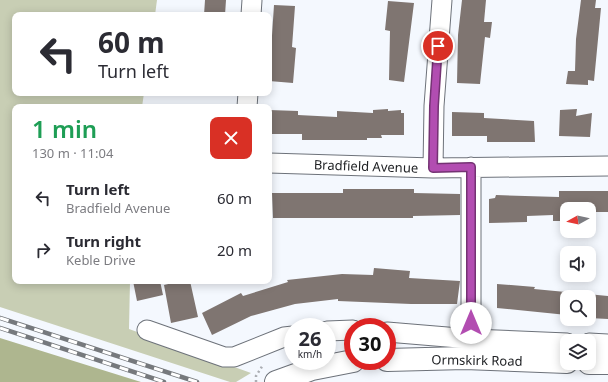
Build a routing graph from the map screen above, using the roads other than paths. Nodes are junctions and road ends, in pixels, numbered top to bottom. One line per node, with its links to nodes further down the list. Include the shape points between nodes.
1 (252, 0): 3 (street)
2 (442, 0): 7 (street, via 434,106)
3 (251, 12)
4 (272, 163): 7 (street, Bradfield Avenue)
5 (608, 166): 6 (street, Bradfield Avenue)
6 (471, 167): 7 (street, Bradfield Avenue); 11 (street)
7 (433, 168)
8 (147, 330): 10 (street, via 224,358 234,357)
9 (396, 333): 11 (street)
10 (284, 337)
11 (471, 339): 12 (street)
12 (560, 343)
13 (596, 344): 14 (street)
14 (608, 344)
15 (396, 360): 16 (highway, Ormskirk Road, via 464,358)
16 (560, 362)
17 (344, 363): 20 (highway, via 312,368)
18 (596, 363): 19 (highway)
19 (608, 363)
20 (276, 382)

